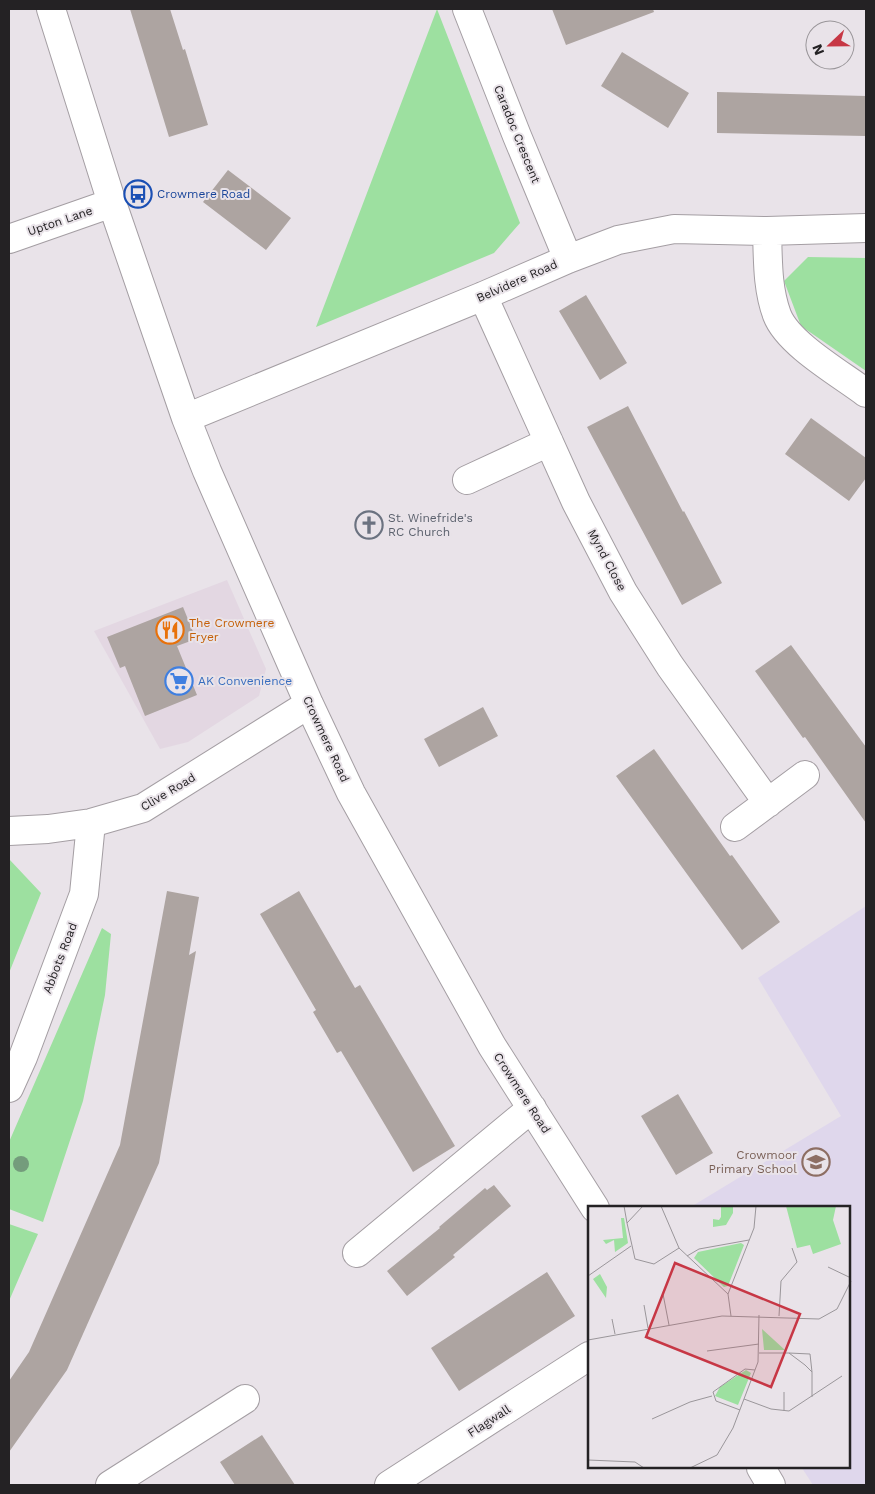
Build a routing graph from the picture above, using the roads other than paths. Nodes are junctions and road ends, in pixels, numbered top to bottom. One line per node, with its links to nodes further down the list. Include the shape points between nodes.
1 (51, 9): 3 (street, Crowmere Road)
2 (467, 9): 7 (street, Caradoc Crescent)
3 (112, 203): 6 (street, Upton Lane); 10 (street, Crowmere Road)
4 (866, 228): 5 (street, Belvidere Road)
5 (767, 231): 7 (street, Belvidere Road, via 674,229 618,240); 9 (street, via 768,277 778,316 797,343)
6 (9, 239)
7 (568, 258): 8 (street, Belvidere Road)
8 (483, 296): 10 (street, Belvidere Road); 11 (street, Mynd Close)
9 (866, 393)
10 (186, 418): 13 (street, Crowmere Road)
11 (548, 442): 12 (street); 15 (street, Mynd Close, via 623,592 670,666)
12 (467, 480)
13 (310, 704): 16 (street, Clive Road, via 143,808); 20 (street, Crowmere Road, via 351,793 492,1046)
14 (805, 775): 15 (street)
15 (768, 803): 17 (street)
16 (91, 823): 18 (street, Clive Road); 19 (street, Abbots Road, via 84,894)
17 (735, 827)
18 (9, 831)
19 (9, 1088)
20 (532, 1108): 21 (street, Crowmere Road); 22 (street)
21 (594, 1206)
22 (357, 1253)
23 (588, 1357): 27 (street, Flagwall)
24 (246, 1399): 26 (street)
25 (761, 1469): 28 (street)
26 (110, 1485)
27 (390, 1485)
28 (771, 1485)

